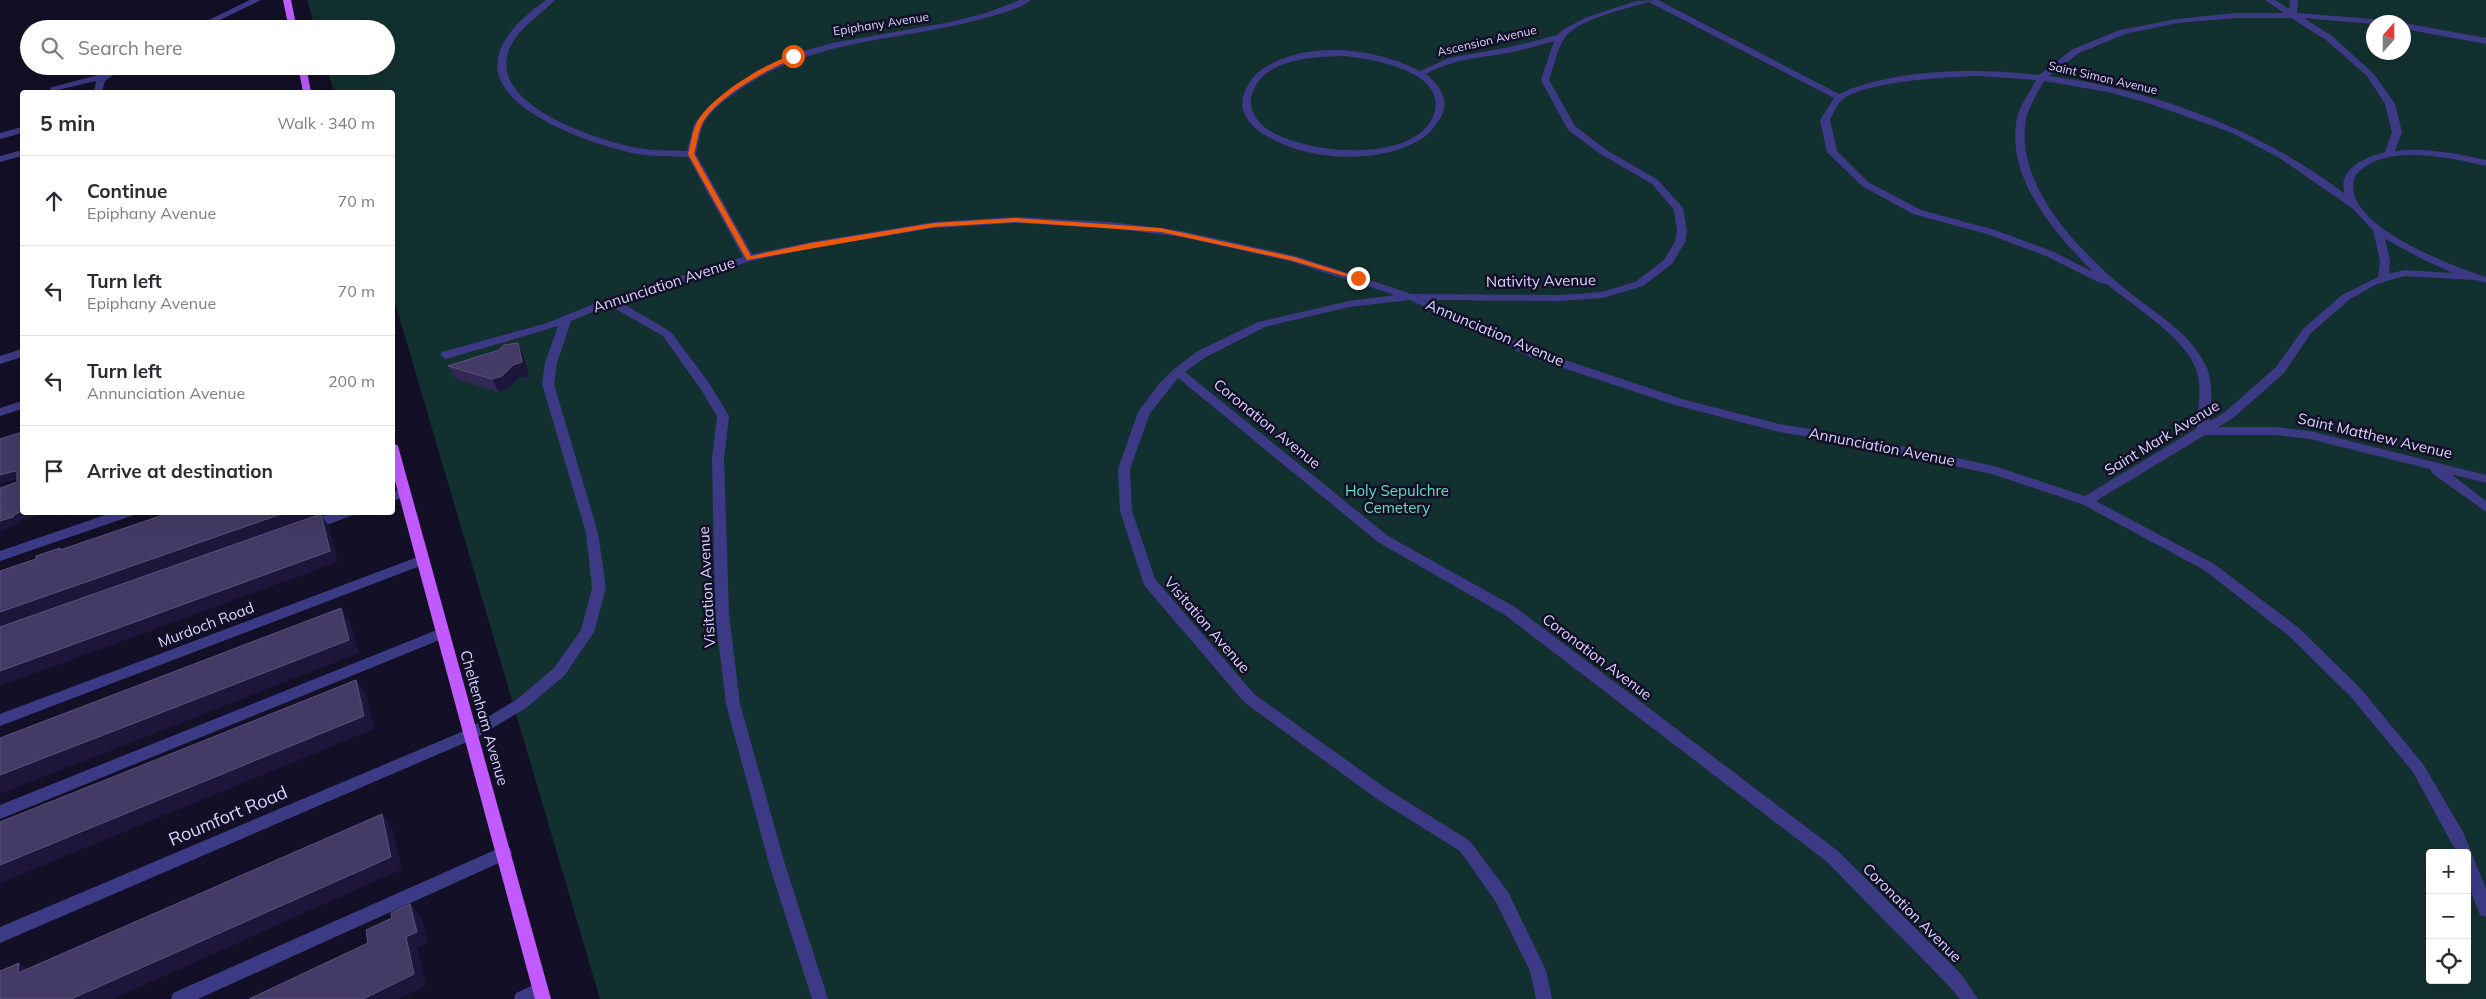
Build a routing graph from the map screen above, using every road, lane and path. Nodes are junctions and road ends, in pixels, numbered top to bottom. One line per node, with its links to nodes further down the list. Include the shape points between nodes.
1 (257, 0): 11 (street)
2 (287, 0): 12 (main road)
3 (550, 0): 28 (street, via 530,14 506,47 502,68 515,93 546,119 584,135 638,151)
4 (1027, 0): 28 (street, Epiphany Avenue, via 988,15 937,28 829,44 777,63 732,90 709,110 699,124)
5 (1647, 0): 9 (street, Ascension Avenue)
6 (1652, 0): 24 (street)
7 (2269, 0): 10 (street)
8 (2294, 0): 10 (street)
9 (1633, 2): 15 (street, Ascension Avenue, via 1590,19)
10 (2293, 14): 13 (street); 20 (street, via 2236,14 2138,26 2074,51); 29 (street, via 2328,38 2370,74 2390,104 2397,132)
11 (214, 20)
12 (291, 20)
13 (2366, 21)
14 (2411, 27): 16 (street)
15 (1561, 37): 17 (street, Ascension Avenue, via 1509,50 1458,57); 39 (street, Nativity Avenue, via 1545,80 1571,128 1602,151 1655,182 1679,210 1680,242 1668,262 1654,274 1639,284 1603,295 1560,298)
16 (2486, 41)
17 (1421, 74): 17 (street, via 1399,63 1373,56 1325,53 1288,60 1267,69 1252,82 1245,97 1248,113 1261,128 1285,142 1317,151 1352,154 1387,150 1415,139 1434,124 1441,107 1436,90)
18 (109, 75): 21 (street); 22 (street, via 102,80)
19 (304, 75): 23 (main road)
20 (2041, 77): 24 (street, Saint Simon Avenue, via 1929,74 1879,83); 32 (street, Saint Simon Avenue, via 2103,88 2171,107 2235,131 2317,176); 38 (street, via 2025,102 2019,132 2024,166 2042,203 2072,244)
21 (53, 88)
22 (99, 90)
23 (307, 90)
24 (1839, 97): 38 (street, via 1825,120 1832,152 1865,184 1917,212 1991,232 2050,254)
25 (20, 131): 26 (street)
26 (0, 136)
27 (20, 154): 30 (street)
28 (691, 154): 34 (street)
29 (2389, 154): 31 (street, via 2456,156); 32 (street, via 2365,161 2351,173 2348,188)
30 (0, 159)
31 (2486, 163)
32 (2355, 206): 33 (street, Saint Mark Avenue)
33 (2378, 229): 35 (street, Saint Mark Avenue, via 2404,247); 36 (street, via 2385,261)
34 (749, 258): 39 (street, Annunciation Avenue, via 934,225 1015,220 1111,225 1168,231 1292,258); 40 (street, Annunciation Avenue)
35 (2474, 277): 36 (street, Saint Mark Avenue, via 2404,273); 37 (street, Saint Mark Avenue)
36 (2383, 279): 48 (street, Saint Mark Avenue, via 2346,298 2307,331 2280,370 2229,415)
37 (2486, 280)
38 (2116, 286): 48 (street, via 2178,337 2200,365 2206,398)
39 (1411, 297): 45 (street, Visitation Avenue, via 1349,304 1262,324 1202,354); 53 (street, Annunciation Avenue, via 1534,354 1679,402 1779,428 1994,470)
40 (610, 301): 41 (street, Annunciation Avenue); 72 (street, Visitation Avenue, via 667,334 706,386 723,416 718,458 722,615 733,704 777,864)
41 (566, 319): 43 (street, Annunciation Avenue); 62 (street, Roumfort Road, via 548,384 592,532 599,588 587,632 559,672 521,704)
42 (20, 354): 44 (street)
43 (446, 354)
44 (0, 360)
45 (1178, 372): 73 (street, Visitation Avenue, via 1144,412 1124,469 1126,510 1149,581 1249,698 1382,794 1465,846 1502,897 1538,970); 74 (street, Coronation Avenue, via 1384,539 1510,611 1832,856)
46 (20, 407): 47 (street)
47 (0, 412)
48 (2202, 432): 49 (street, Saint Matthew Avenue, via 2276,431 2310,435); 53 (street, Saint Mark Avenue)
49 (2430, 466): 51 (street, Saint Matthew Avenue); 54 (street)
50 (395, 467): 52 (main road, Cheltenham Avenue)
51 (2486, 479)
52 (399, 495): 59 (main road, Cheltenham Avenue)
53 (2086, 501): 64 (street, Annunciation Avenue, via 2210,567 2294,632 2356,693 2418,768)
54 (2486, 507)
55 (121, 515): 58 (street)
56 (341, 515): 57 (street)
57 (302, 529)
58 (0, 556)
59 (423, 560): 60 (main road, Cheltenham Avenue); 61 (street, Murdoch Road)
60 (442, 633): 62 (main road, Cheltenham Avenue); 63 (street)
61 (0, 720)
62 (471, 734): 65 (main road, Cheltenham Avenue); 68 (street, Roumfort Road)
63 (0, 812)
64 (2463, 849)
65 (504, 853): 69 (main road, Cheltenham Avenue); 70 (street)
66 (2471, 869): 67 (street)
67 (2486, 910)
68 (0, 935)
69 (541, 994): 71 (street)
70 (180, 999)
71 (522, 999)
72 (820, 999)
73 (1544, 999)
74 (1970, 999)

